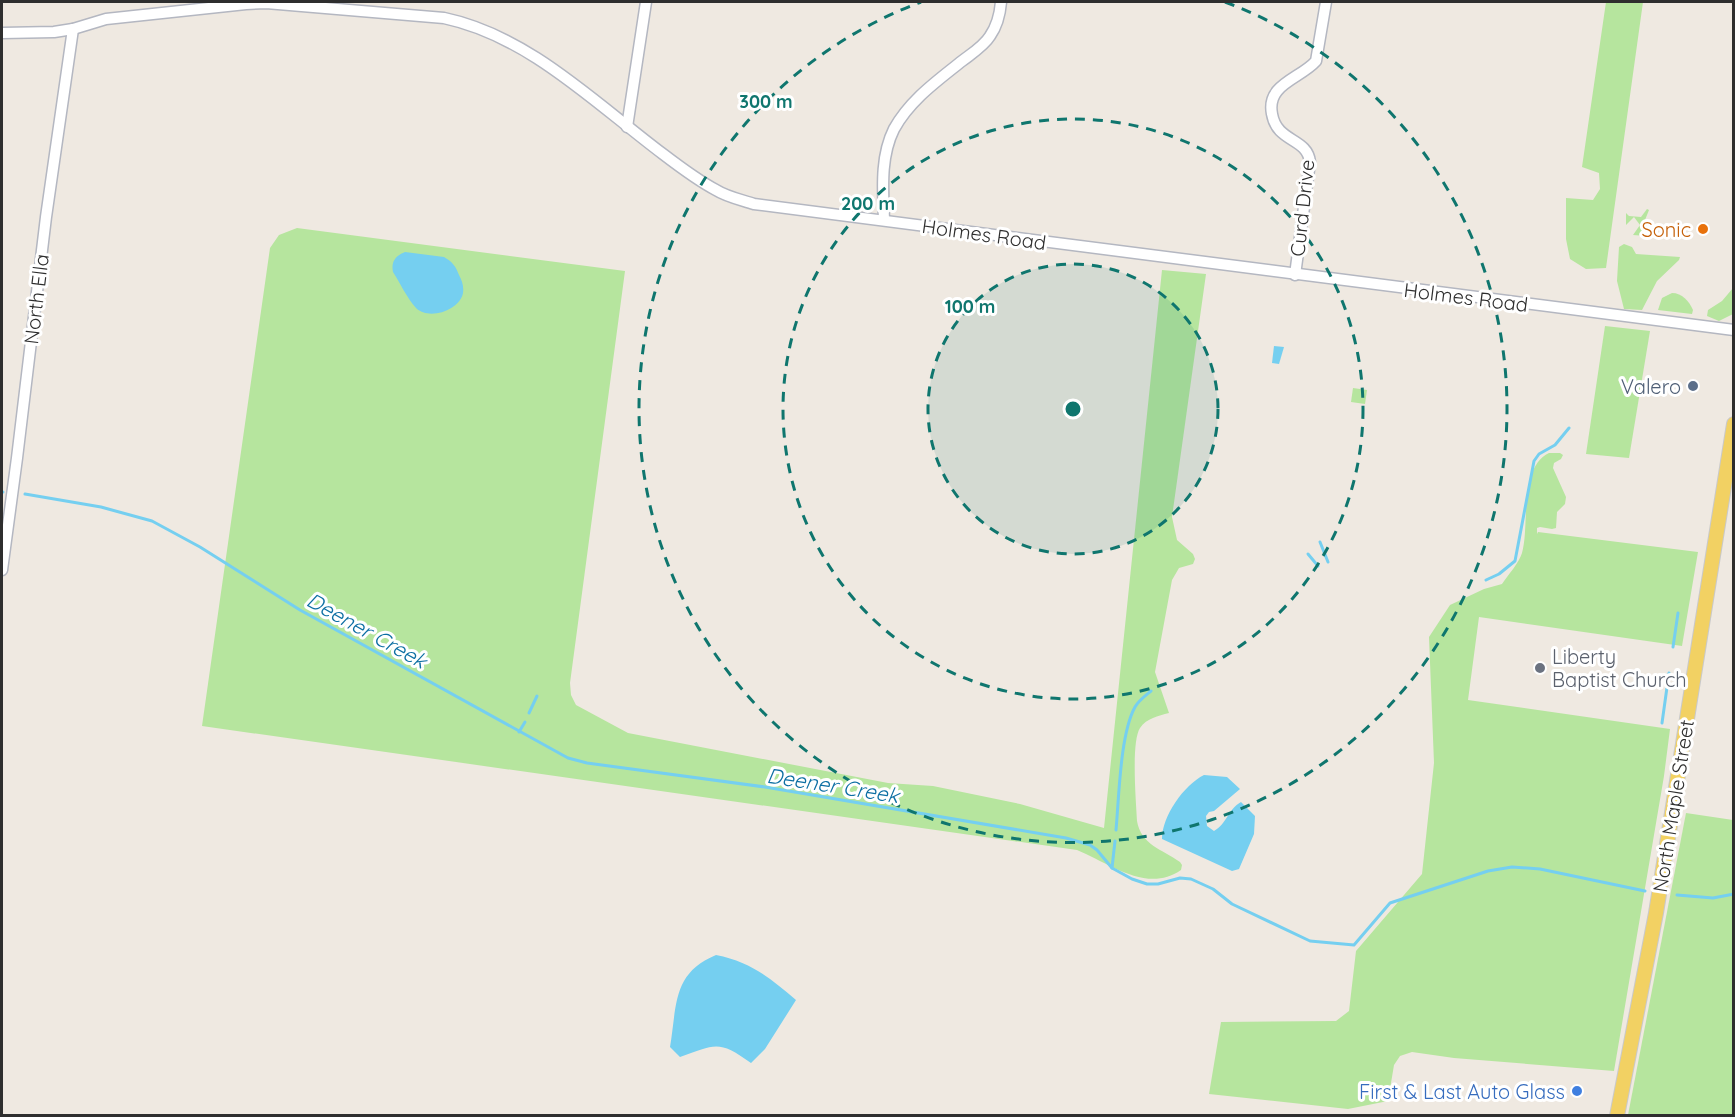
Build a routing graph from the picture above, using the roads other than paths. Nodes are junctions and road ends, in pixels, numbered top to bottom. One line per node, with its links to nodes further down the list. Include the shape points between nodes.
1 (646, 2): 6 (street)
2 (1001, 2): 7 (street, via 990,37 926,90 894,130 884,164)
3 (1326, 2): 8 (street, Curd Drive, via 1316,61 1280,86 1271,106 1277,128 1307,149 1310,162)
4 (73, 29): 5 (street, Holmes Road); 6 (street, Holmes Road, via 106,19 266,3 444,18 464,22 521,48); 11 (street, North Ella)
5 (2, 33)
6 (627, 127): 7 (street, Holmes Road, via 717,191 754,204)
7 (884, 220): 8 (street, Holmes Road)
8 (1295, 275): 9 (street, Holmes Road)
9 (1734, 330)
10 (1734, 424): 12 (main road, North Maple Street, via 1656,913)
11 (2, 570)
12 (1617, 1116)

